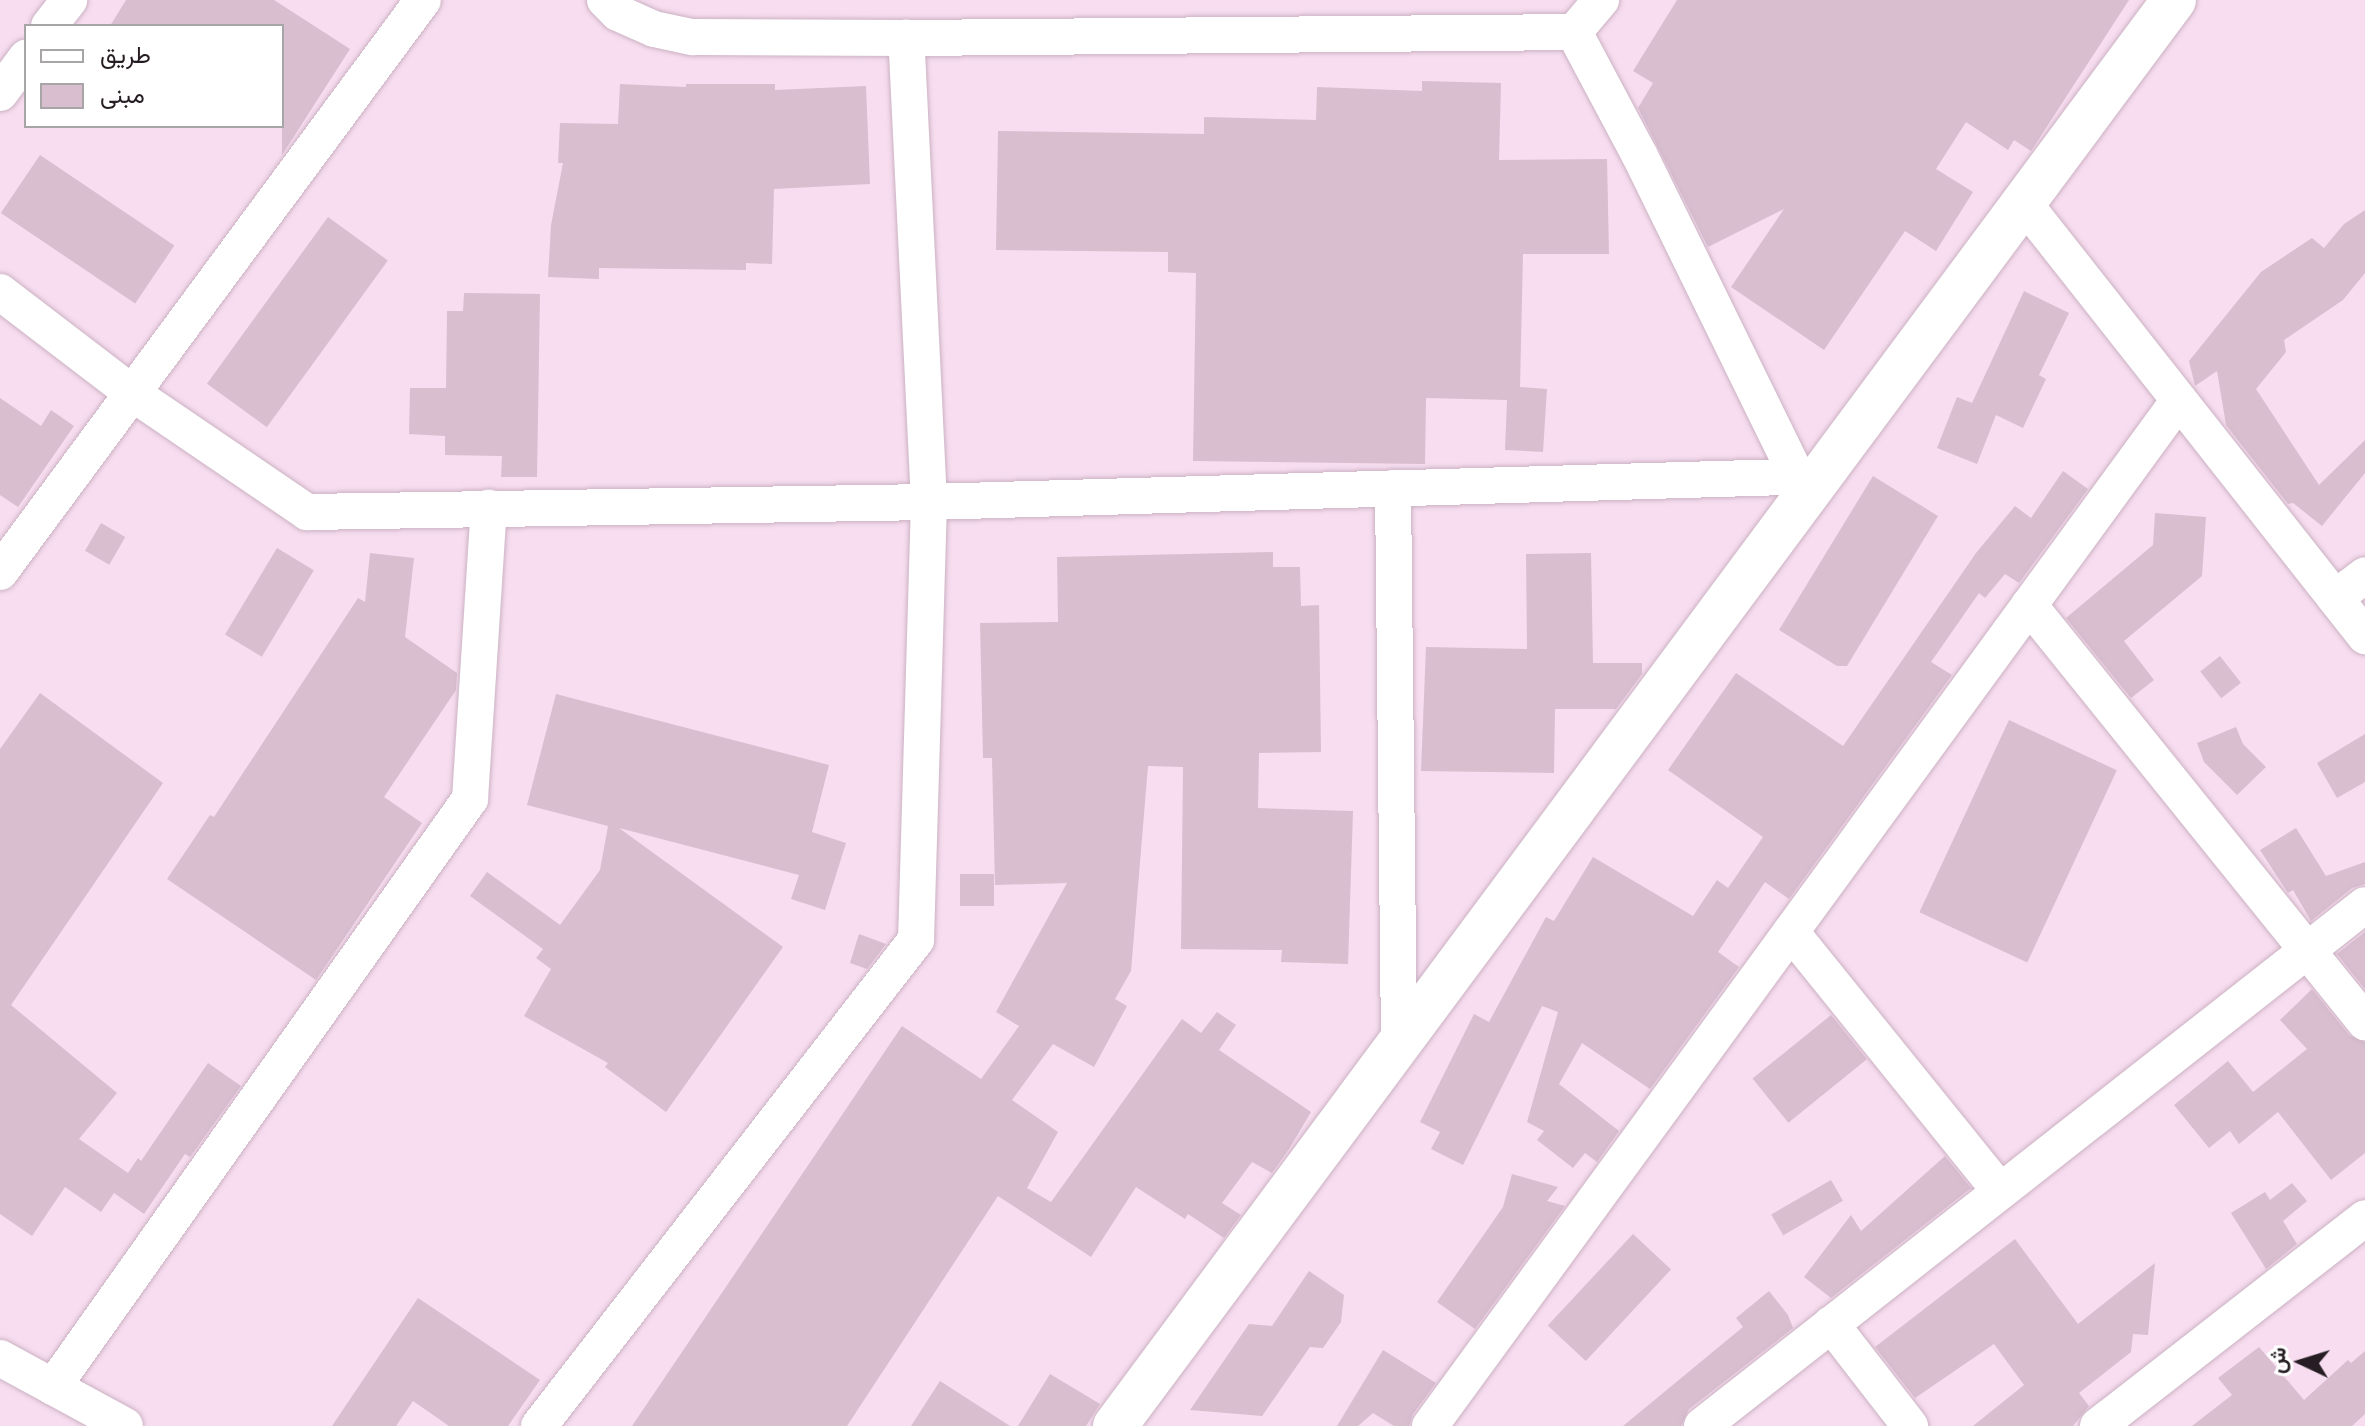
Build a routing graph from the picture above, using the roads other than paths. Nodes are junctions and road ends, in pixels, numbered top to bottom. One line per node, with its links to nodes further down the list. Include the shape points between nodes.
1 (69, 0): 6 (street)
2 (423, 0): 13 (street)
3 (605, 0): 8 (street, via 618,13 654,29 693,37)
4 (1601, 0): 7 (street)
5 (2174, 0): 11 (street)
6 (51, 24)
7 (1574, 32): 8 (street); 15 (street)
8 (906, 38): 17 (street)
9 (24, 61): 10 (street)
10 (0, 93)
11 (2023, 202): 14 (street); 15 (street)
12 (0, 292): 13 (street)
13 (132, 393): 18 (street, via 307,512); 19 (street)
14 (2179, 400): 21 (street); 22 (street)
15 (1810, 476): 16 (street); 28 (street)
16 (1393, 488): 17 (street); 28 (street)
17 (929, 502): 18 (street); 35 (street, via 916,940)
18 (489, 508): 33 (street, via 470,799)
19 (0, 572)
20 (2365, 575): 21 (street)
21 (2335, 598): 23 (street)
22 (2029, 605): 25 (street); 26 (street)
23 (2365, 636)
24 (2365, 905): 26 (street)
25 (1791, 932): 29 (street); 37 (street)
26 (2307, 950): 27 (street); 29 (street)
27 (2365, 1022)
28 (1399, 1044): 36 (street)
29 (2000, 1191): 31 (street)
30 (2365, 1218): 40 (street)
31 (1831, 1324): 38 (street); 39 (street)
32 (0, 1358): 33 (street)
33 (53, 1387): 34 (street)
34 (125, 1426)
35 (539, 1426)
36 (1115, 1426)
37 (1430, 1426)
38 (1702, 1426)
39 (1910, 1426)
40 (2098, 1426)

